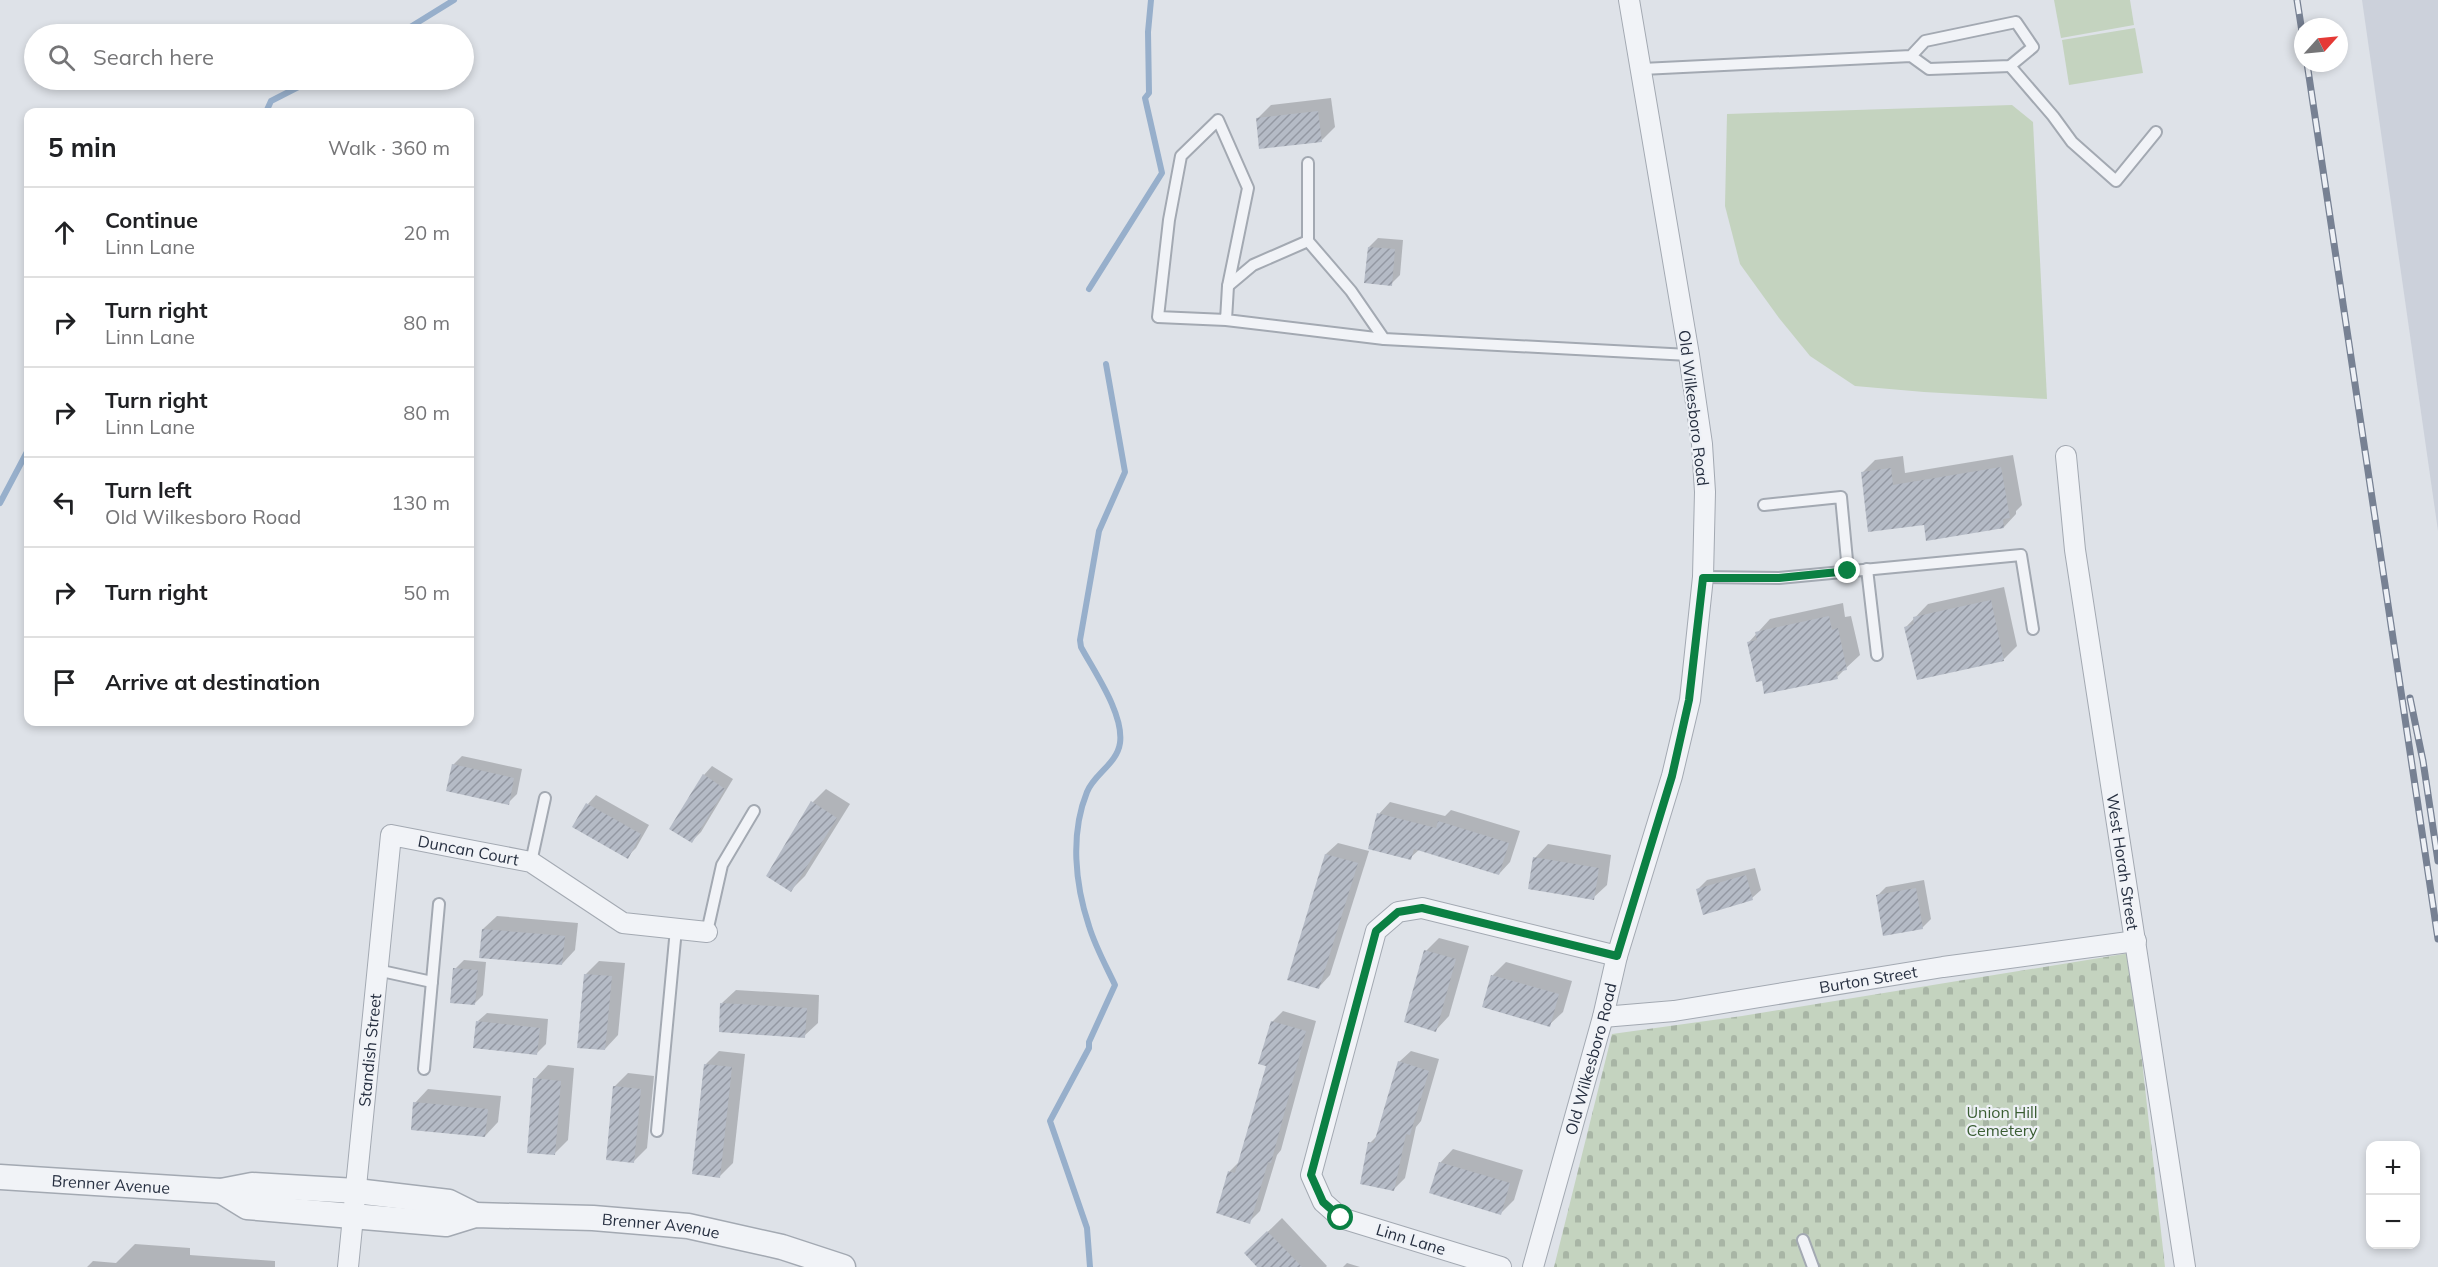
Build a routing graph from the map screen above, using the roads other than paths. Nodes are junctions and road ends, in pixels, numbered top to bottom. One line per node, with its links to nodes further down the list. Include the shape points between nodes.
1 (1629, 0): 4 (street, Old Wilkesboro Road)
2 (1911, 56): 3 (lane, via 1929,69); 3 (lane, via 1925,41 2016,22 2032,47); 4 (lane)
3 (2010, 66): 5 (lane, via 2072,142 2115,181)
4 (1642, 69): 11 (street, Old Wilkesboro Road)
5 (2156, 132)
6 (1308, 163): 7 (lane)
7 (1308, 241): 8 (lane, via 1253,265); 10 (lane, via 1351,291)
8 (1228, 286): 9 (lane); 9 (lane, via 1248,188 1218,120 1181,156 1158,317)
9 (1226, 320): 10 (lane)
10 (1384, 339): 11 (lane)
11 (1689, 355): 16 (street, Old Wilkesboro Road, via 1702,444)
12 (2066, 456): 26 (street, West Horah Street, via 2075,550)
13 (1764, 505): 15 (lane, via 1841,497)
14 (1867, 569): 15 (lane); 17 (lane, via 2021,555); 18 (lane)
15 (1848, 571): 16 (lane, via 1779,578)
16 (1703, 578): 27 (street, Old Wilkesboro Road, via 1689,700 1672,776)
17 (2033, 629)
18 (1877, 655)
19 (545, 798): 22 (lane)
20 (754, 811): 25 (lane, via 722,865)
21 (391, 835): 22 (street, Duncan Court); 28 (street, Standish Street)
22 (531, 862): 24 (street, Duncan Court, via 623,923)
23 (439, 904): 29 (lane)
24 (676, 929): 25 (street, Duncan Court); 32 (lane)
25 (707, 932)
26 (2136, 941): 30 (street, Burton Street, via 1943,967 1674,1011); 44 (street, West Horah Street)
27 (1617, 956): 30 (street, Old Wilkesboro Road); 41 (street, Linn Lane, via 1422,908 1398,912 1376,931 1311,1175 1323,1202 1341,1218)
28 (377, 970): 29 (lane); 35 (street, Standish Street)
29 (432, 982): 31 (lane)
30 (1603, 1017): 42 (street, Old Wilkesboro Road)
31 (424, 1069)
32 (657, 1131)
33 (0, 1177): 34 (street, Brenner Avenue)
34 (221, 1191): 35 (street, Brenner Avenue, via 252,1185); 37 (street, Brenner Avenue, via 247,1207)
35 (356, 1191): 36 (street, Brenner Avenue, via 449,1202); 37 (street, Standish Street)
36 (475, 1215): 37 (street, Brenner Avenue, via 446,1224); 40 (street, Brenner Avenue, via 593,1218 688,1226 782,1247)
37 (353, 1217): 39 (street, Standish Street)
38 (1803, 1240): 43 (lane)
39 (348, 1267)
40 (843, 1267)
41 (1501, 1267)
42 (1533, 1267)
43 (1813, 1267)
44 (2185, 1267)

